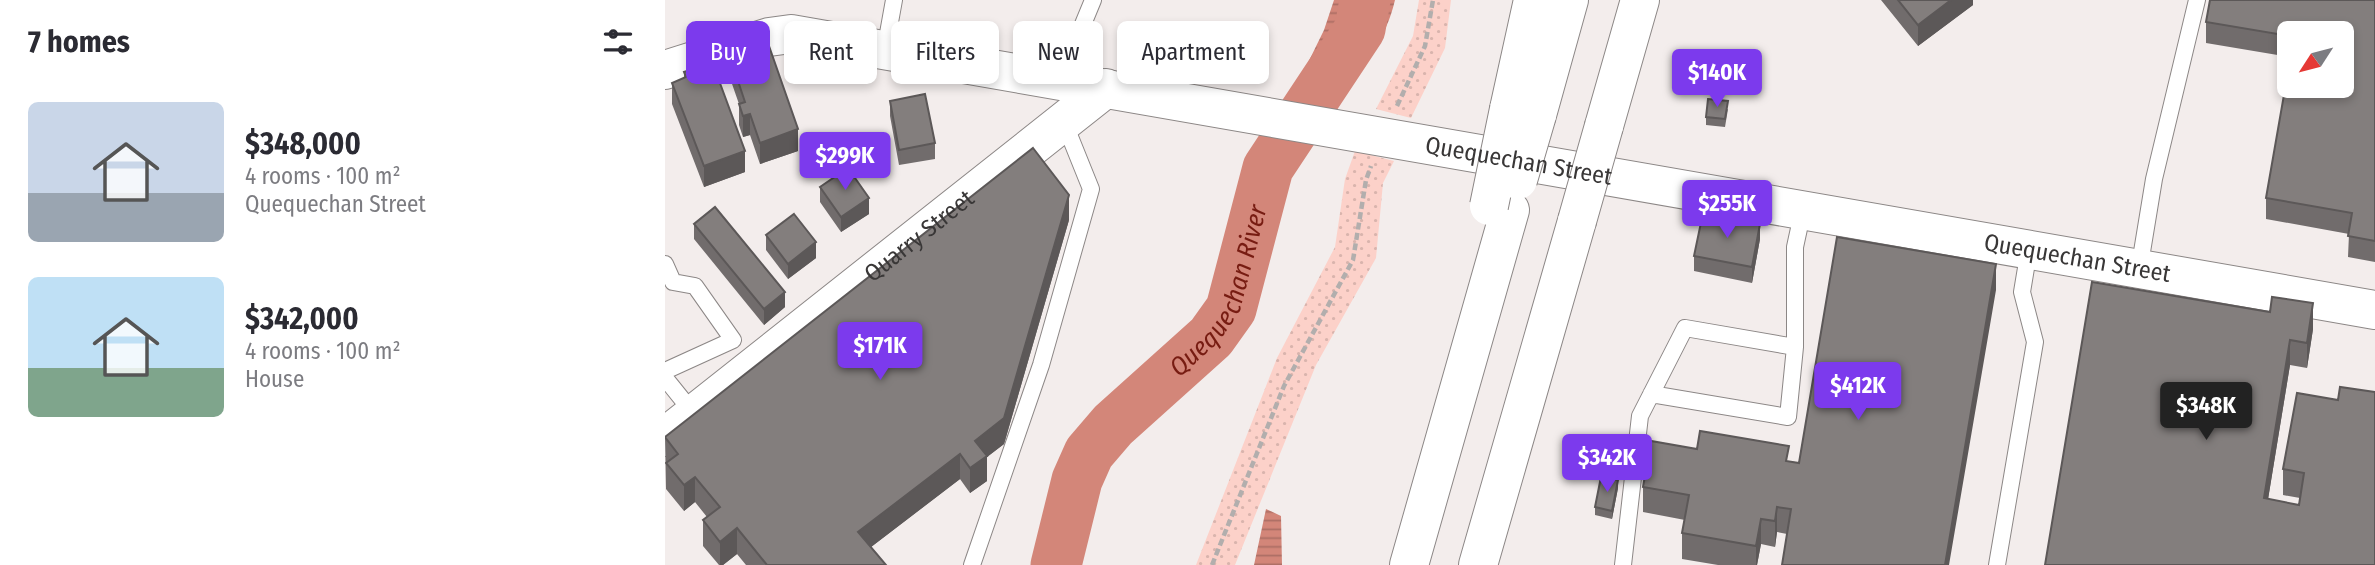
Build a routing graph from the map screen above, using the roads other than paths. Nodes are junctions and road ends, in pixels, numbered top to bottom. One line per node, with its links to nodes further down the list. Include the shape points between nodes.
1 (894, 0): 8 (lane)
2 (1093, 0): 7 (lane)
3 (1532, 0): 13 (main road)
4 (1569, 0): 13 (main road)
5 (1640, 0): 28 (main road, bridge)
6 (2197, 0): 18 (lane, via 2154,179)
7 (1084, 21)
8 (885, 50): 9 (main road, Quequechan Street, via 784,34); 10 (main road, Quequechan Street)
9 (665, 70)
10 (1013, 72)
11 (1083, 84): 12 (main road, Quequechan Street)
12 (1106, 88): 14 (main road, Quarry Street); 15 (main road, Quequechan Street)
13 (1523, 112): 27 (main road, bridge)
14 (1063, 121): 25 (main road, Quarry Street); 26 (lane, via 1091,189 1041,365)
15 (1803, 210): 16 (main road, Quequechan Street); 21 (lane, via 1795,247)
16 (2029, 250): 18 (main road, Quequechan Street); 30 (lane, via 2022,292 2035,342)
17 (665, 264): 19 (lane)
18 (2139, 270): 20 (main road, Quequechan Street)
19 (669, 284): 22 (lane, via 695,286 733,340)
20 (2375, 310)
21 (1795, 347): 24 (lane, via 1685,327); 24 (lane, via 1788,417)
22 (665, 371)
23 (665, 378): 25 (lane)
24 (1651, 394): 29 (lane, via 1640,415)
25 (679, 426)
26 (972, 565)
27 (1409, 565)
28 (1478, 565)
29 (1623, 565)
30 (1997, 565)

